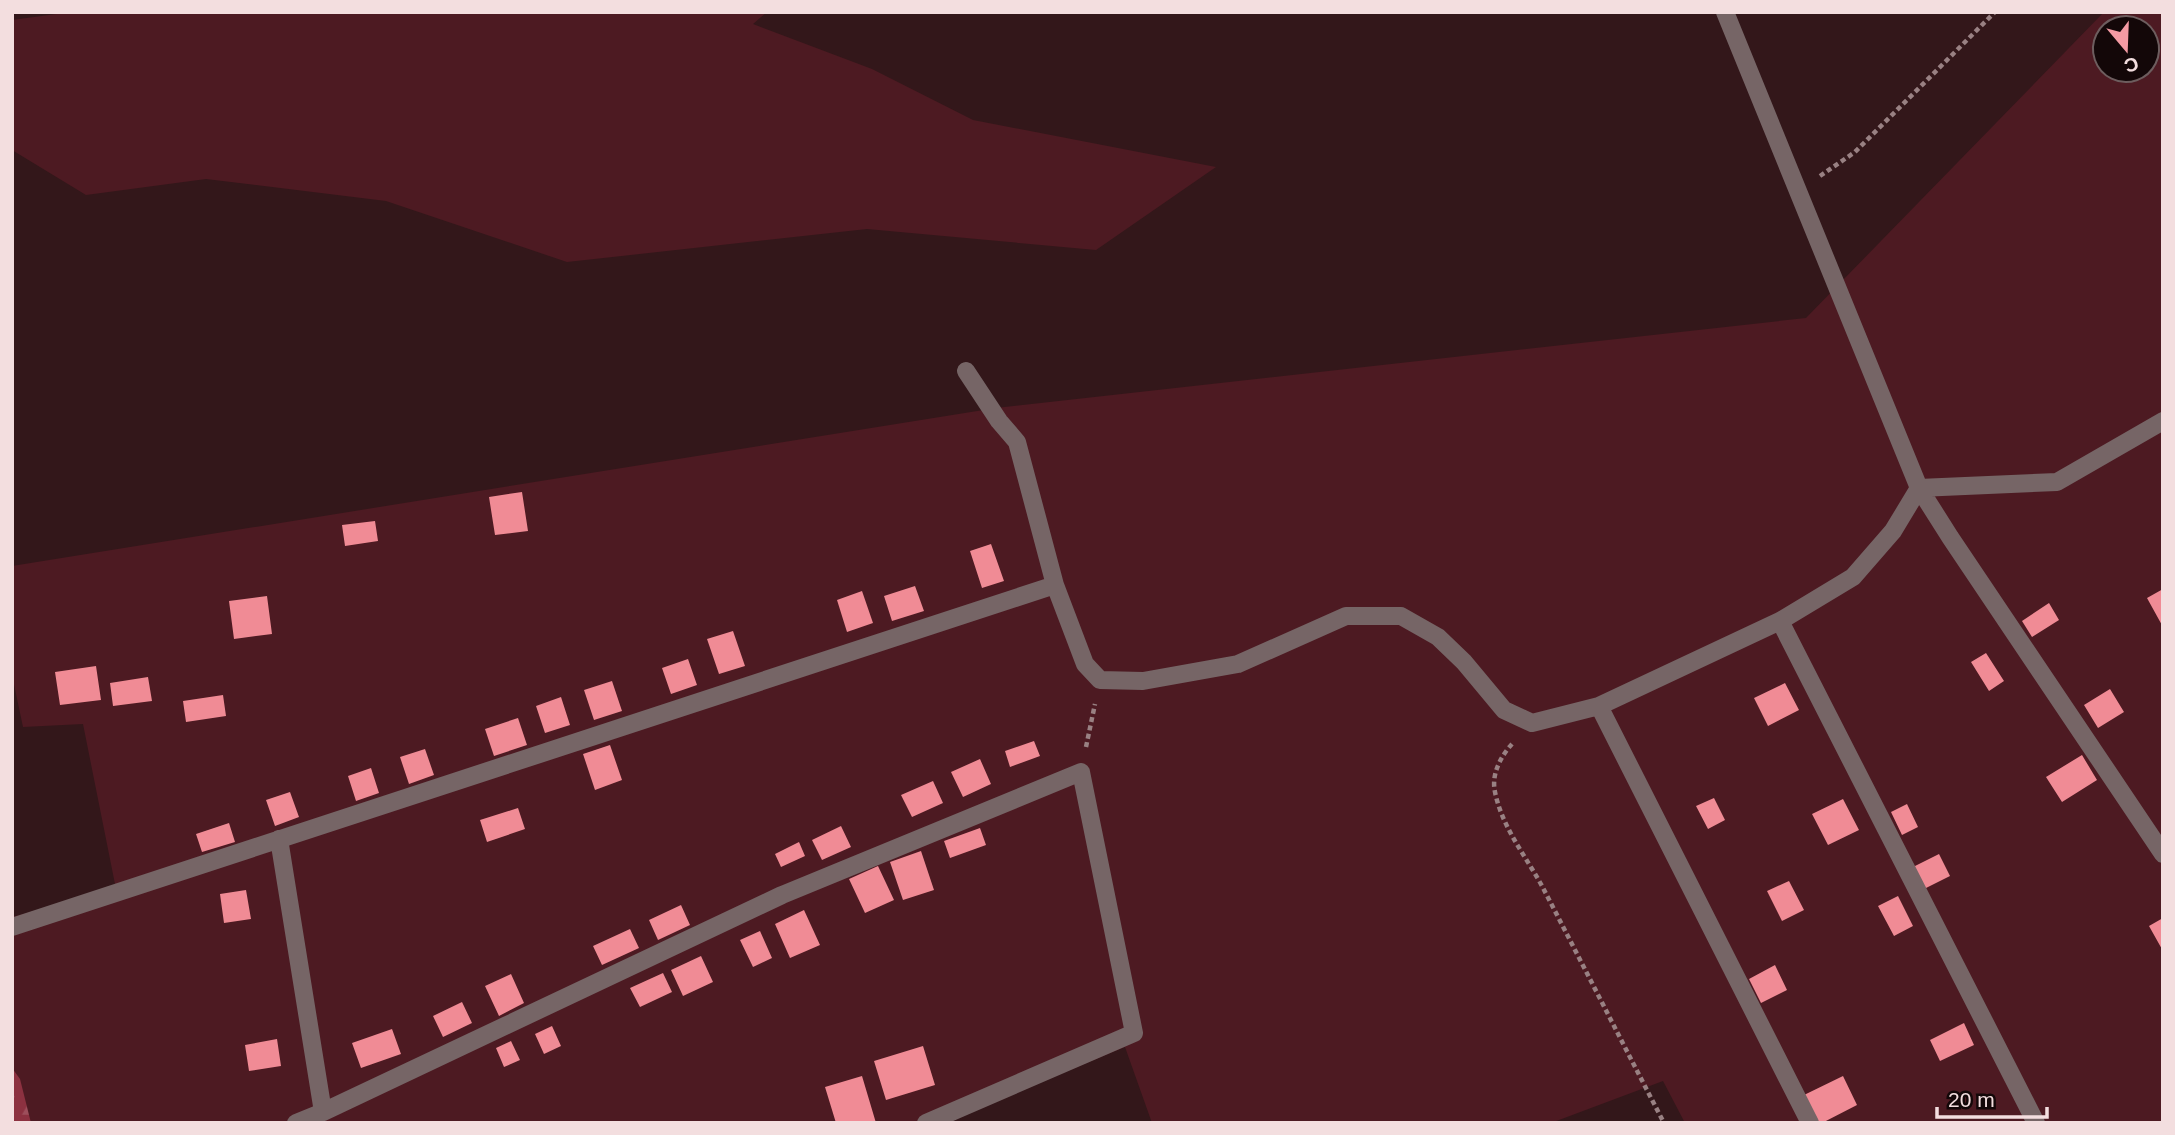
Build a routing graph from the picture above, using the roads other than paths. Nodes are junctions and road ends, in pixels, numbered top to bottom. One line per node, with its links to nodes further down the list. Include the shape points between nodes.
1 (1725, 12): 4 (street)
2 (966, 371): 5 (street, via 1017,442)
3 (2163, 421): 4 (street, via 2057,482)
4 (1919, 488): 6 (street, via 1893,531 1853,577); 9 (street)
5 (1055, 585): 7 (street, via 1085,664 1100,680 1143,681 1237,664 1346,616 1401,615 1438,637 1504,710 1532,723); 8 (street)
6 (1780, 621): 7 (street); 15 (street)
7 (1599, 706): 14 (street)
8 (279, 839): 10 (street); 11 (street)
9 (2163, 854)
10 (12, 927)
11 (323, 1112): 12 (street); 13 (street, via 782,895 1081,772 1134,1033)
12 (296, 1123)
13 (926, 1123)
14 (1810, 1123)
15 (2036, 1123)

